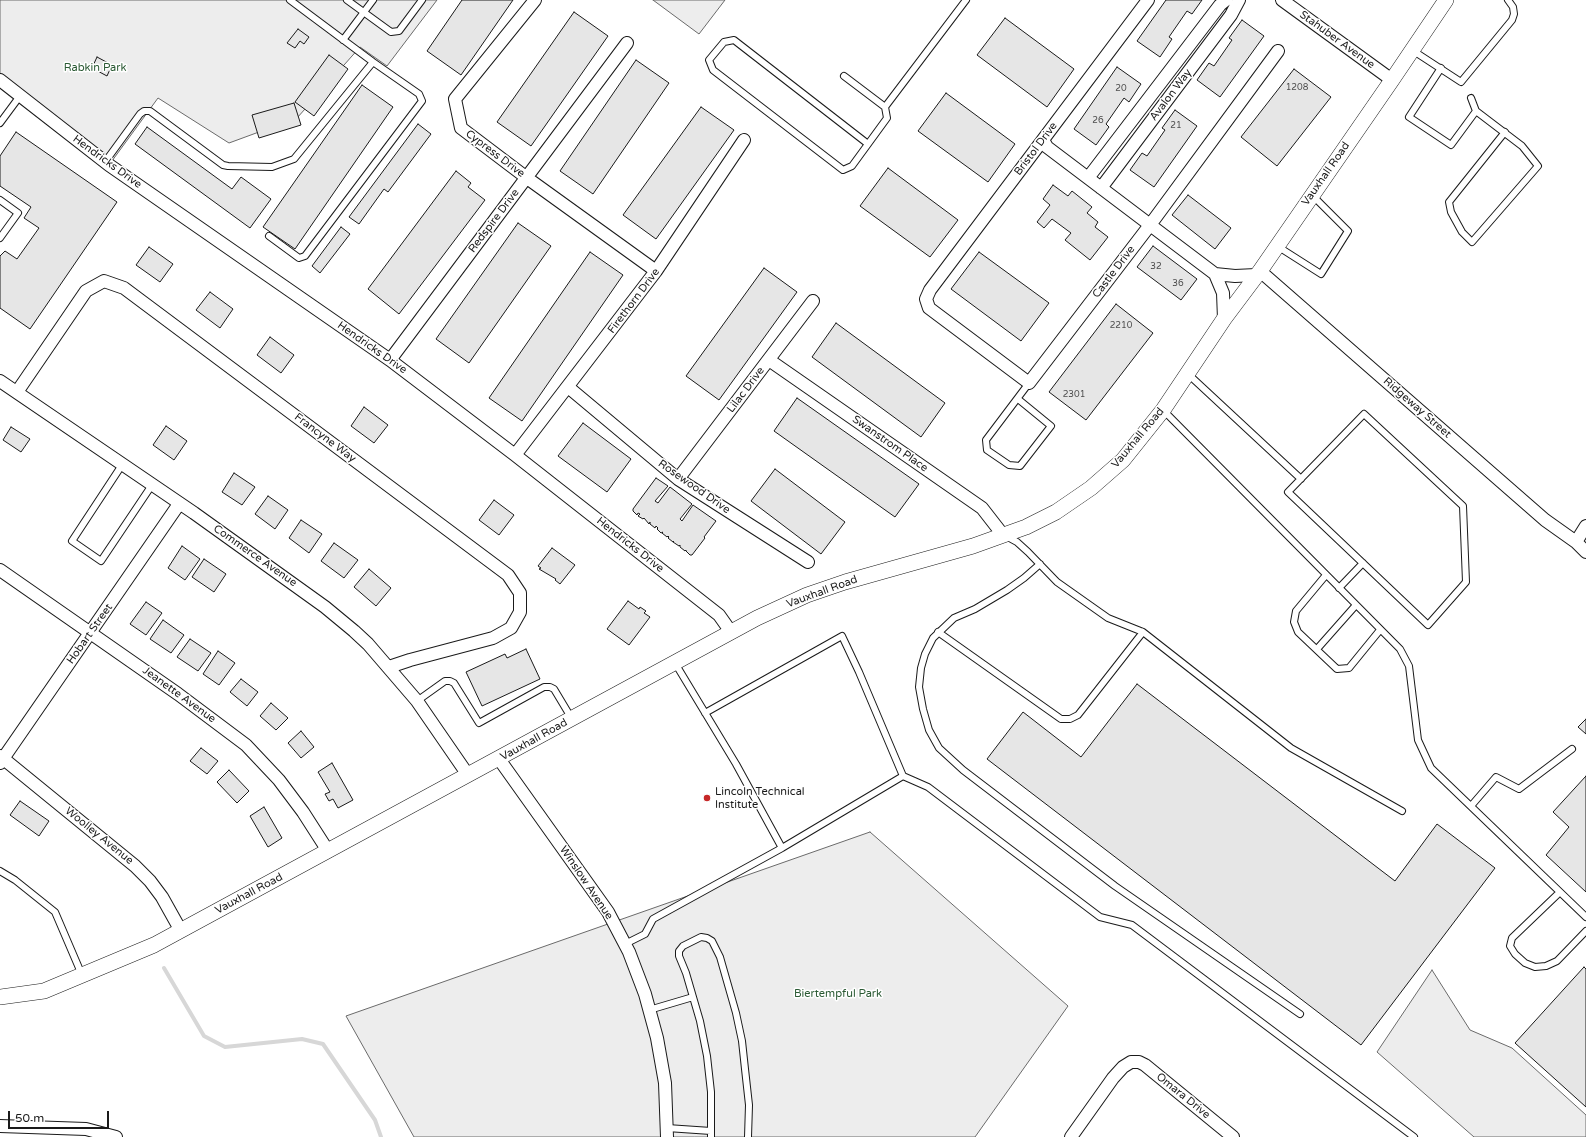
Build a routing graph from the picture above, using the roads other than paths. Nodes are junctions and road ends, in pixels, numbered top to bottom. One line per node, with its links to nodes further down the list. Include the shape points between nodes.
1 (290, 0): 14 (lane)
2 (347, 0): 13 (lane)
3 (373, 0): 13 (lane)
4 (422, 0): 13 (lane, via 399,31 391,32)
5 (535, 0): 35 (street, Cypress Drive, via 455,99 461,128)
6 (966, 0): 27 (lane)
7 (1148, 0): 32 (street, Bristol Drive)
8 (1226, 0): 36 (street, Avalon Way)
9 (1239, 0): 37 (street, Avalon Way, via 1231,15)
10 (1282, 0): 22 (street, Stahuber Avenue)
11 (1446, 0): 16 (street, Vauxhall Road)
12 (1508, 0): 23 (lane, via 1513,7 1512,20)
13 (364, 13): 14 (lane)
14 (343, 40): 18 (lane)
15 (627, 43): 35 (street, Redspire Drive)
16 (1412, 50): 19 (lane); 22 (street, Vauxhall Road)
17 (1278, 51): 40 (street, Castle Drive)
18 (373, 62): 34 (lane, via 294,159 272,167 223,165 150,111 144,111); 41 (lane, via 419,94 422,101 305,256 299,258)
19 (1441, 68): 23 (lane); 28 (lane, via 1409,117 1451,145)
20 (844, 76): 27 (lane)
21 (0, 80): 25 (street, Hendricks Drive)
22 (1392, 80): 38 (street, Vauxhall Road)
23 (1461, 82): 24 (lane)
24 (1464, 89)
25 (20, 96): 29 (lane); 34 (street, Hendricks Drive)
26 (1471, 98): 28 (lane)
27 (886, 106): 33 (lane, via 888,118)
28 (1476, 111): 30 (lane)
29 (0, 123)
30 (1504, 132): 30 (lane, via 1522,146 1538,166 1472,242 1462,232 1451,212 1449,202)
31 (744, 140): 44 (street, Firethorn Drive)
32 (1043, 140): 36 (street, via 1047,147); 53 (street, Bristol Drive, via 930,290 926,299 929,308)
33 (868, 144): 33 (lane, via 852,166 843,170 713,70 709,60 724,42 734,40)
34 (105, 162): 49 (street, Hendricks Drive)
35 (527, 178): 44 (street, Cypress Drive); 49 (street, Redspire Drive)
36 (1088, 178): 37 (street)
37 (1101, 188): 40 (street)
38 (1312, 195): 43 (street, Vauxhall Road); 43 (lane, via 1348,231 1321,274)
39 (0, 200): 42 (lane, via 18,212)
40 (1150, 225): 46 (street); 53 (street, Castle Drive)
41 (269, 236)
42 (0, 238)
43 (1277, 246): 45 (street, Vauxhall Road)
44 (656, 271): 54 (street, Firethorn Drive)
45 (1258, 273): 46 (street, via 1235,276); 48 (street, Vauxhall Road); 66 (street, Ridgeway Street, via 1545,520)
46 (1215, 274): 48 (street, via 1223,293)
47 (813, 301): 50 (street, Lilac Drive)
48 (1224, 319): 51 (street, Vauxhall Road)
49 (390, 360): 58 (street, Hendricks Drive)
50 (770, 360): 60 (street, Lilac Drive); 65 (street, Swanstrom Place, via 982,508)
51 (1187, 373): 57 (street, Vauxhall Road); 61 (lane)
52 (0, 382): 55 (street, Commerce Avenue)
53 (1029, 383): 56 (lane)
54 (568, 387): 58 (street, Firethorn Drive); 60 (street, Rosewood Drive)
55 (17, 392): 59 (street, Commerce Avenue); 82 (street, Francyne Way, via 86,291 104,280 124,288 508,574 520,593 520,612 511,628 493,638)
56 (1018, 399): 56 (lane, via 986,440 988,450 1009,465 1020,466 1051,426)
57 (1163, 410): 65 (street, Vauxhall Road, via 1122,460 1091,488 1056,512); 72 (lane)
58 (515, 456): 77 (street, Hendricks Drive, via 720,615)
59 (122, 465): 62 (street, Commerce Avenue); 62 (lane, via 72,541 101,560)
60 (678, 479): 68 (street, Rosewood Drive)
61 (1301, 479): 69 (lane, via 1288,492); 69 (lane, via 1364,414 1463,506 1466,582 1428,625)
62 (152, 485): 63 (street, Commerce Avenue)
63 (179, 504): 76 (street, Hobart Street); 82 (street, Commerce Avenue, via 325,607 368,644)
64 (1586, 526): 66 (street)
65 (1003, 535): 70 (lane, via 1016,542); 77 (street, Vauxhall Road, via 807,595)
66 (1576, 542): 67 (street, Ridgeway Street)
67 (1586, 552)
68 (808, 562)
69 (1362, 563): 73 (lane)
70 (1040, 564): 78 (lane, via 1024,578 975,609 954,618); 79 (lane, via 1057,582 1108,618)
71 (0, 570): 76 (street, Jeanette Avenue)
72 (1326, 575): 73 (lane); 80 (lane, via 1296,611 1294,622 1298,632)
73 (1339, 588): 74 (lane)
74 (1356, 605): 75 (lane); 80 (lane)
75 (1380, 630): 80 (lane, via 1349,668 1338,669); 91 (lane, via 1400,649 1409,666 1418,740 1431,768)
76 (90, 632): 88 (street, Hobart Street); 94 (street, Jeanette Avenue, via 246,745 279,780)
77 (731, 632): 81 (street, Vauxhall Road)
78 (938, 632): 79 (lane, via 1060,719 1070,719 1078,714); 105 (lane, via 925,654 920,687 929,730 948,758 1115,886)
79 (1143, 632): 92 (lane, via 1291,748)
80 (1316, 649)
81 (675, 663): 84 (lane); 85 (street, Vauxhall Road)
82 (389, 667): 83 (street, Commerce Avenue)
83 (417, 701): 85 (lane, via 445,681 450,681 454,683 479,723 544,687 550,687 554,689); 89 (street, Commerce Avenue)
84 (705, 713): 90 (lane, via 842,636); 93 (lane)
85 (572, 719): 87 (street, Vauxhall Road)
86 (1572, 749): 91 (lane, via 1519,789 1496,777)
87 (499, 758): 89 (street, Vauxhall Road); 100 (street, Winslow Avenue, via 608,912)
88 (1, 759): 98 (street, Woolley Avenue, via 135,866 162,897)
89 (468, 775): 94 (street, Vauxhall Road)
90 (903, 776): 93 (lane); 113 (lane, via 928,787 1100,917 1132,925)
91 (1471, 806): 96 (lane)
92 (1402, 811)
93 (782, 848): 100 (lane, via 653,919 645,934)
94 (328, 852): 98 (street, Vauxhall Road)
95 (0, 871): 101 (lane, via 55,912)
96 (1560, 892): 97 (lane); 99 (lane, via 1512,938 1510,946 1525,963 1535,967 1546,966 1557,961)
97 (1586, 917)
98 (181, 931): 101 (street, Vauxhall Road)
99 (1586, 931)
100 (625, 944): 104 (street, Winslow Avenue)
101 (82, 975): 102 (street, Vauxhall Road, via 44,991)
102 (0, 997)
103 (693, 997): 104 (lane); 108 (lane, via 707,1056 711,1092); 110 (lane, via 679,956 683,946 702,937 712,941 720,957 736,1013 742,1041 749,1105)
104 (649, 1010): 107 (street, Winslow Avenue, via 665,1083)
105 (1300, 1014)
106 (0, 1126): 109 (street, via 86,1129)
107 (667, 1133): 108 (lane)
108 (711, 1134)
109 (116, 1137)
110 (748, 1137)
111 (1071, 1137): 112 (street, Omara Drive, via 1113,1078 1131,1062 1146,1065)
112 (1233, 1137)
113 (1414, 1137)

